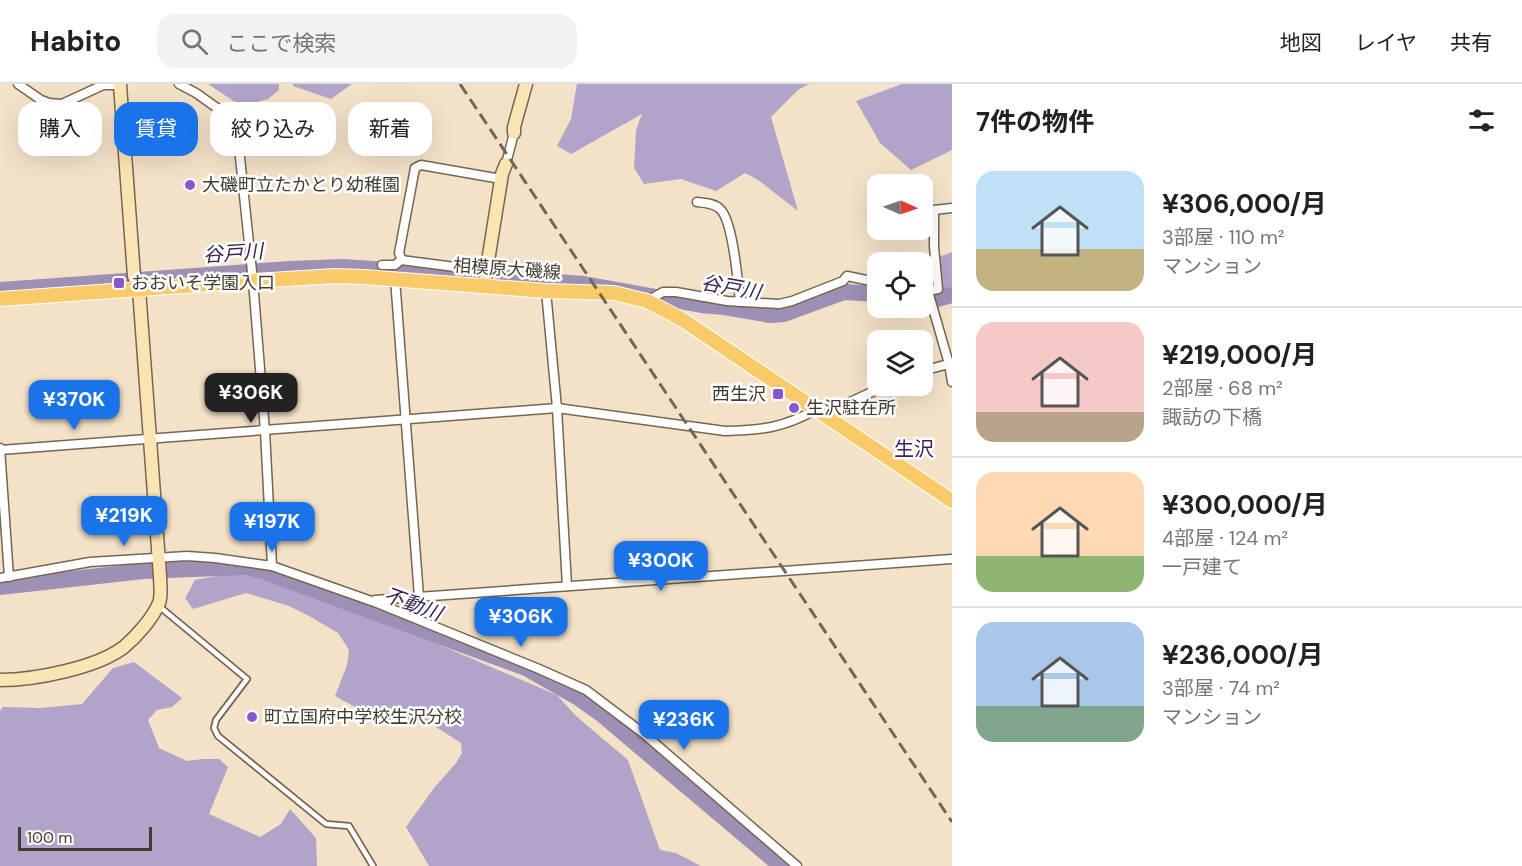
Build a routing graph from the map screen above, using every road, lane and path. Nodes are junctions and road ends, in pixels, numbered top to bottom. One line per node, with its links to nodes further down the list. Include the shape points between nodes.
1 (18, 84): 4 (street, via 40,100 62,104 103,85)
2 (180, 84): 13 (street, via 234,120)
3 (526, 84): 5 (street)
4 (116, 85): 16 (street)
5 (514, 133): 6 (street)
6 (506, 164): 7 (street)
7 (501, 179): 10 (street, via 417,166 399,253); 12 (street)
8 (697, 202): 22 (street, via 716,206 724,214)
9 (952, 208): 18 (street, via 934,210 938,289)
10 (402, 260): 11 (street, via 395,265); 12 (street)
11 (382, 265)
12 (486, 271): 17 (street)
13 (252, 276): 14 (main road, 相模原大磯線); 16 (main road, 相模原大磯線); 31 (street)
14 (395, 278): 17 (main road, 相模原大磯線); 30 (street)
15 (867, 279): 22 (street, via 847,276 843,281 779,304)
16 (137, 283): 20 (main road, 相模原大磯線); 32 (street)
17 (484, 286): 19 (main road, 相模原大磯線)
18 (933, 290)
19 (546, 291): 21 (main road, 相模原大磯線, via 614,293); 28 (street)
20 (0, 299)
21 (650, 300): 22 (street, via 663,292 676,292); 29 (main road, 相模原大磯線)
22 (740, 302)
23 (933, 304): 24 (street)
24 (951, 364): 25 (street); 26 (street)
25 (933, 368)
26 (952, 382)
27 (867, 393): 29 (street)
28 (557, 408): 29 (street, via 725,431 774,427); 30 (street); 39 (street)
29 (819, 412): 34 (main road, 相模原大磯線)
30 (405, 420): 31 (street); 40 (street)
31 (265, 431): 32 (street); 37 (street)
32 (150, 439): 33 (street); 35 (street)
33 (0, 449): 38 (street)
34 (952, 501)
35 (159, 558): 37 (street, via 187,556); 38 (street, via 90,562); 42 (street)
36 (952, 559): 39 (street)
37 (272, 566): 41 (street)
38 (4, 577)
39 (567, 586): 40 (street)
40 (419, 597): 41 (street)
41 (368, 601): 45 (street, via 586,690 643,733)
42 (158, 606): 43 (street, via 124,647 107,656 53,673); 44 (lane, via 247,679 216,720 218,736 326,824 348,826)
43 (0, 680)
44 (373, 866)
45 (798, 866)

